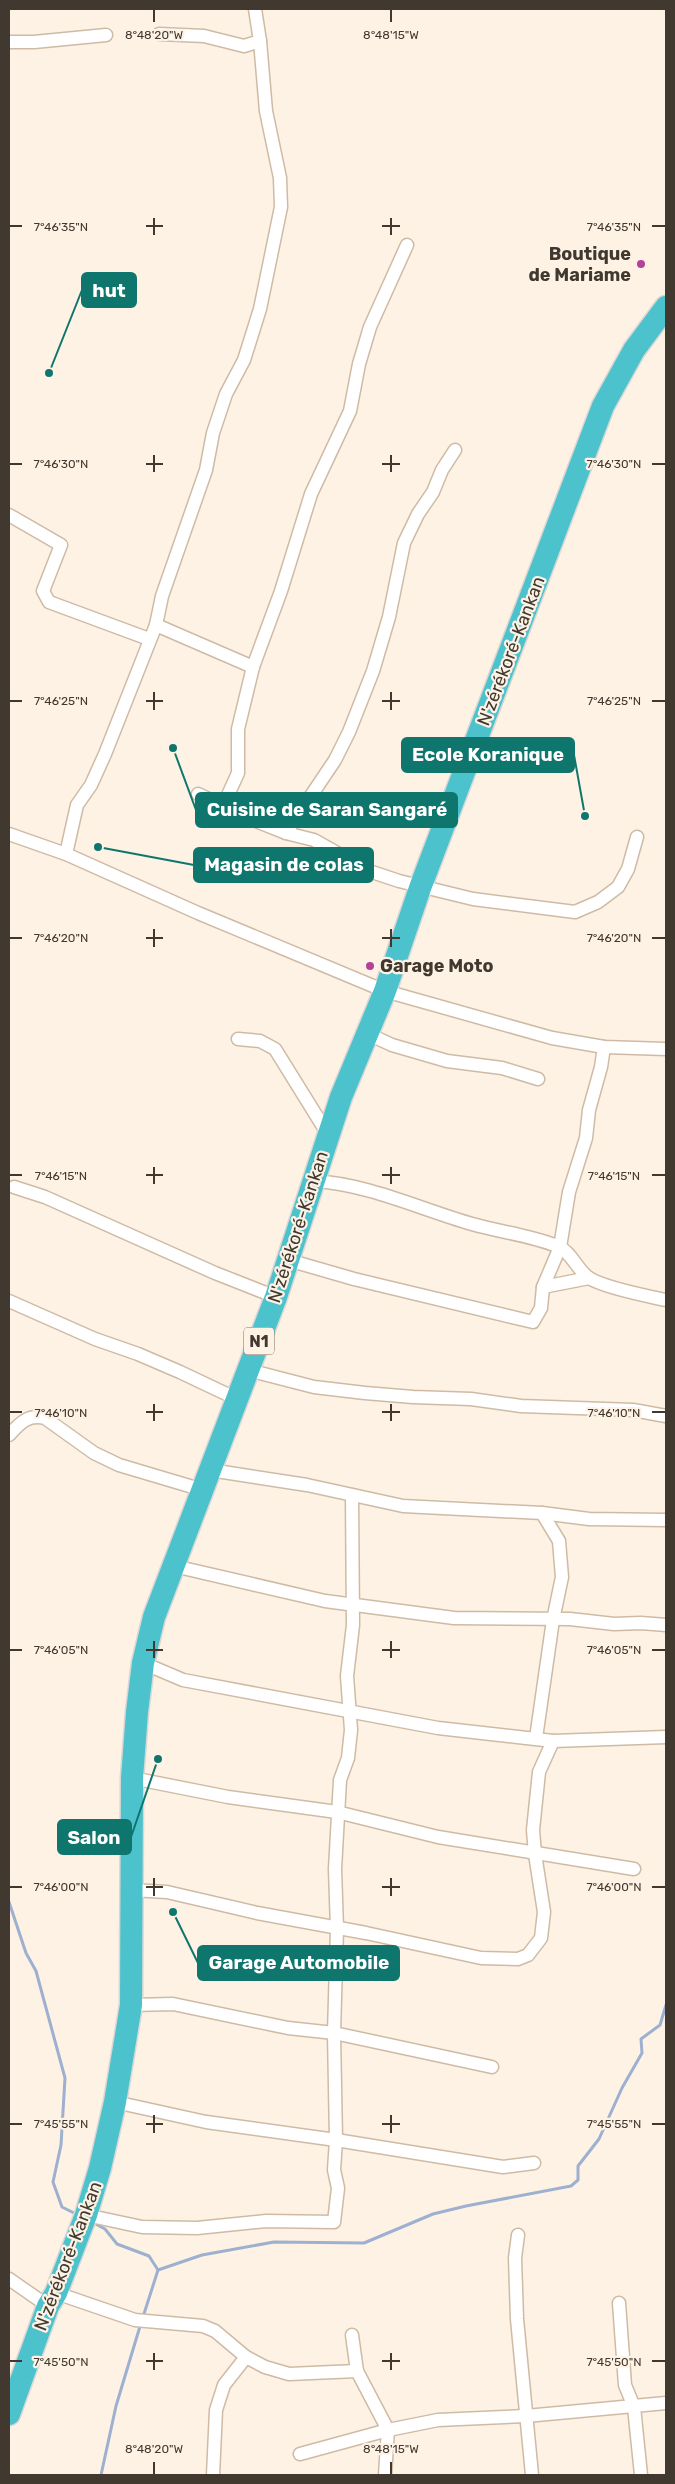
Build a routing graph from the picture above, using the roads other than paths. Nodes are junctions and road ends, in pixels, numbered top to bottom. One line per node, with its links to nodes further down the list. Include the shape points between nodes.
1 (255, 9): 5 (street)
2 (159, 34): 5 (street, via 204,36 244,46)
3 (106, 35): 4 (street)
4 (9, 42)
5 (260, 42): 10 (street, via 266,111 280,178 282,207 257,317 244,360 226,394 213,433 206,470 162,596)
6 (406, 245): 12 (street, via 370,327 350,411 312,494 281,591)
7 (666, 307): 19 (highway, N'zérékoré-Kankan / N1, via 634,350 603,406)
8 (454, 450): 15 (street, via 404,543 390,617 349,732 331,767)
9 (9, 515): 11 (street, via 61,545 43,591 49,602)
10 (156, 624): 11 (street); 12 (street)
11 (150, 639): 18 (street, via 105,754 91,785 77,804)
12 (252, 666): 14 (street, via 238,729 238,774)
13 (198, 794): 14 (street)
14 (223, 806): 15 (street)
15 (286, 832): 19 (street, via 314,840 369,871)
16 (9, 834): 18 (street)
17 (637, 837): 19 (street, via 628,869 618,886 598,902 575,912 473,899)
18 (66, 854): 20 (street)
19 (420, 888): 20 (highway, N'zérékoré-Kankan / N1)
20 (384, 991): 21 (highway, N'zérékoré-Kankan / N1); 23 (street, via 552,1038)
21 (366, 1032): 25 (street, via 392,1045 447,1061 502,1068); 26 (highway, N'zérékoré-Kankan / N1)
22 (238, 1039): 26 (street, via 260,1041 275,1049)
23 (604, 1047): 24 (street); 29 (street, via 586,1138 569,1192)
24 (666, 1050)
25 (538, 1079)
26 (329, 1136): 27 (highway, N'zérékoré-Kankan / N1)
27 (314, 1181): 29 (street, via 336,1182 474,1225); 30 (highway, N'zérékoré-Kankan / N1)
28 (14, 1187): 33 (street)
29 (560, 1246): 31 (street); 32 (street)
30 (288, 1260): 32 (street, via 533,1322 541,1308); 33 (highway, N'zérékoré-Kankan / N1)
31 (589, 1278): 32 (street); 34 (street)
32 (543, 1287)
33 (276, 1297): 36 (highway, N'zérékoré-Kankan / N1)
34 (666, 1300)
35 (9, 1301): 37 (street)
36 (248, 1370): 37 (highway, N'zérékoré-Kankan / N1); 38 (street, via 314,1387 365,1393 470,1399 521,1406 633,1410)
37 (237, 1399): 40 (highway, N'zérékoré-Kankan / N1)
38 (666, 1416)
39 (9, 1435): 40 (street, via 23,1420 35,1416 45,1418 89,1450 111,1461)
40 (207, 1480): 41 (street); 44 (highway, N'zérékoré-Kankan / N1)
41 (352, 1495): 42 (street, via 403,1506); 45 (street)
42 (542, 1513): 43 (street, via 589,1519); 46 (street, via 559,1541 562,1576)
43 (666, 1520)
44 (174, 1566): 45 (street, via 325,1601); 48 (highway, N'zérékoré-Kankan / N1, via 154,1617)
45 (353, 1604): 46 (street, via 454,1618); 49 (street, via 347,1676)
46 (553, 1620): 47 (street); 51 (street)
47 (666, 1626)
48 (143, 1664): 49 (street, via 183,1680); 53 (highway, N'zérékoré-Kankan / N1)
49 (352, 1712): 51 (street, via 438,1728); 54 (street, via 348,1758 340,1780)
50 (666, 1737): 52 (street)
51 (536, 1738): 52 (street)
52 (553, 1741): 55 (street, via 539,1772 533,1830)
53 (132, 1778): 54 (street, via 228,1797); 57 (highway, N'zérékoré-Kankan / N1)
54 (336, 1812): 55 (street, via 438,1837); 58 (street)
55 (535, 1854): 56 (street); 58 (street, via 544,1912 541,1938 528,1955 518,1959 481,1958)
56 (634, 1869)
57 (131, 1890): 58 (street, via 167,1892); 59 (highway, N'zérékoré-Kankan / N1)
58 (337, 1929): 60 (street)
59 (131, 2005): 60 (street, via 174,2004 288,2028); 62 (highway, N'zérékoré-Kankan / N1)
60 (334, 2032): 61 (street); 63 (street)
61 (492, 2067)
62 (115, 2102): 63 (street, via 206,2122); 65 (highway, N'zérékoré-Kankan / N1)
63 (336, 2140): 64 (street, via 504,2167); 65 (street, via 334,2170 338,2188 334,2222 266,2221 197,2228 142,2227)
64 (534, 2163)
65 (86, 2215): 68 (highway, N'zérékoré-Kankan / N1)
66 (518, 2235): 76 (street, via 514,2258 516,2319)
67 (9, 2279): 68 (street)
68 (52, 2299): 71 (street, via 135,2320 204,2326 215,2330); 74 (highway, N'zérékoré-Kankan / N1)
69 (619, 2303): 75 (street, via 625,2385)
70 (352, 2335): 72 (street)
71 (246, 2357): 72 (street, via 289,2374); 79 (street, via 224,2385 216,2410)
72 (357, 2370): 77 (street)
73 (666, 2403): 75 (street)
74 (10, 2405)
75 (634, 2407): 76 (street); 82 (street)
76 (526, 2416): 77 (street, via 438,2420); 81 (street)
77 (388, 2430): 78 (street); 80 (street)
78 (300, 2454)
79 (213, 2475)
80 (385, 2475)
81 (532, 2475)
82 (641, 2475)

